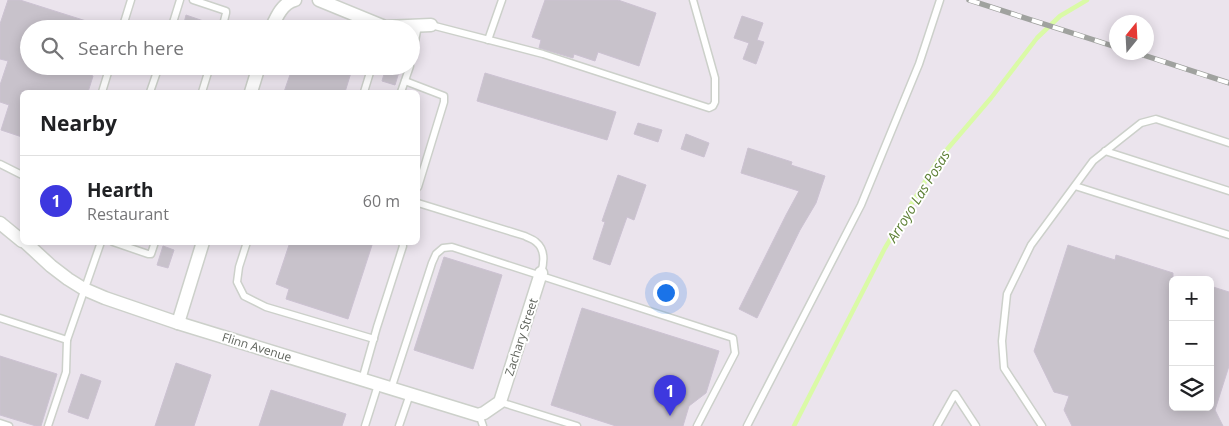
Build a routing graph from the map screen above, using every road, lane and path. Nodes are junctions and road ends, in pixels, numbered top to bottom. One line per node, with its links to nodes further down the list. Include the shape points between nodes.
1 (131, 0): 10 (lane)
2 (180, 0): 11 (lane)
3 (193, 0): 12 (lane, via 226,11)
4 (290, 0): 13 (street)
5 (319, 0): 9 (street)
6 (502, 0): 17 (lane)
7 (693, 0): 17 (lane, via 715,78 715,102 709,108 543,54)
8 (940, 0): 68 (lane, via 919,64 861,204)
9 (340, 4): 14 (street)
10 (125, 20)
11 (174, 20)
12 (224, 20)
13 (275, 20)
14 (370, 20)
15 (431, 25): 16 (street); 17 (lane)
16 (420, 26)
17 (488, 40)
18 (107, 75): 25 (lane)
19 (155, 75): 26 (lane)
20 (207, 75): 27 (lane)
21 (256, 75): 28 (street)
22 (369, 75): 29 (lane)
23 (407, 75): 24 (lane)
24 (405, 82): 30 (lane); 35 (lane, via 444,96)
25 (103, 90)
26 (151, 90)
27 (203, 90)
28 (252, 90)
29 (365, 90)
30 (402, 90)
31 (1229, 143): 32 (lane, via 1156,119 1141,123)
32 (1105, 151): 36 (lane, via 1093,161); 37 (lane)
33 (0, 164): 34 (lane)
34 (20, 174)
35 (420, 180)
36 (1075, 186): 40 (lane); 71 (lane, via 1031,245 1007,294 1002,341 1004,368)
37 (1229, 191)
38 (420, 204): 49 (lane, via 537,242 544,254)
39 (0, 223): 41 (street, Flinn Avenue)
40 (1229, 235)
41 (20, 236)
42 (30, 245): 50 (street, Flinn Avenue, via 51,266)
43 (100, 245): 50 (lane)
44 (122, 245): 45 (lane, via 148,254)
45 (154, 245)
46 (203, 245): 52 (street)
47 (246, 245): 53 (lane, via 237,282 244,296 266,307)
48 (403, 245): 53 (lane)
49 (541, 275): 57 (lane, via 452,247 443,248 432,264); 59 (street, Zachary Street); 67 (lane, via 733,338 735,353)
50 (84, 289): 52 (street, Flinn Avenue); 54 (lane)
51 (0, 318): 54 (lane)
52 (178, 323): 55 (street, Flinn Avenue)
53 (374, 339): 55 (lane)
54 (67, 340): 63 (lane, via 66,372)
55 (362, 380): 56 (street, Flinn Avenue)
56 (378, 385): 57 (street, Flinn Avenue); 64 (lane)
57 (391, 389): 58 (street, Flinn Avenue)
58 (410, 394): 60 (street, Flinn Avenue, via 478,415); 65 (lane)
59 (500, 402): 60 (street, Flinn Avenue, via 484,412); 66 (lane)
60 (481, 420)
61 (0, 423): 62 (lane)
62 (9, 426)
63 (48, 426)
64 (366, 426)
65 (399, 426)
66 (577, 426)
67 (697, 426)
68 (747, 426)
69 (937, 426): 70 (lane, via 955,394)
70 (976, 426)
71 (1042, 426)

